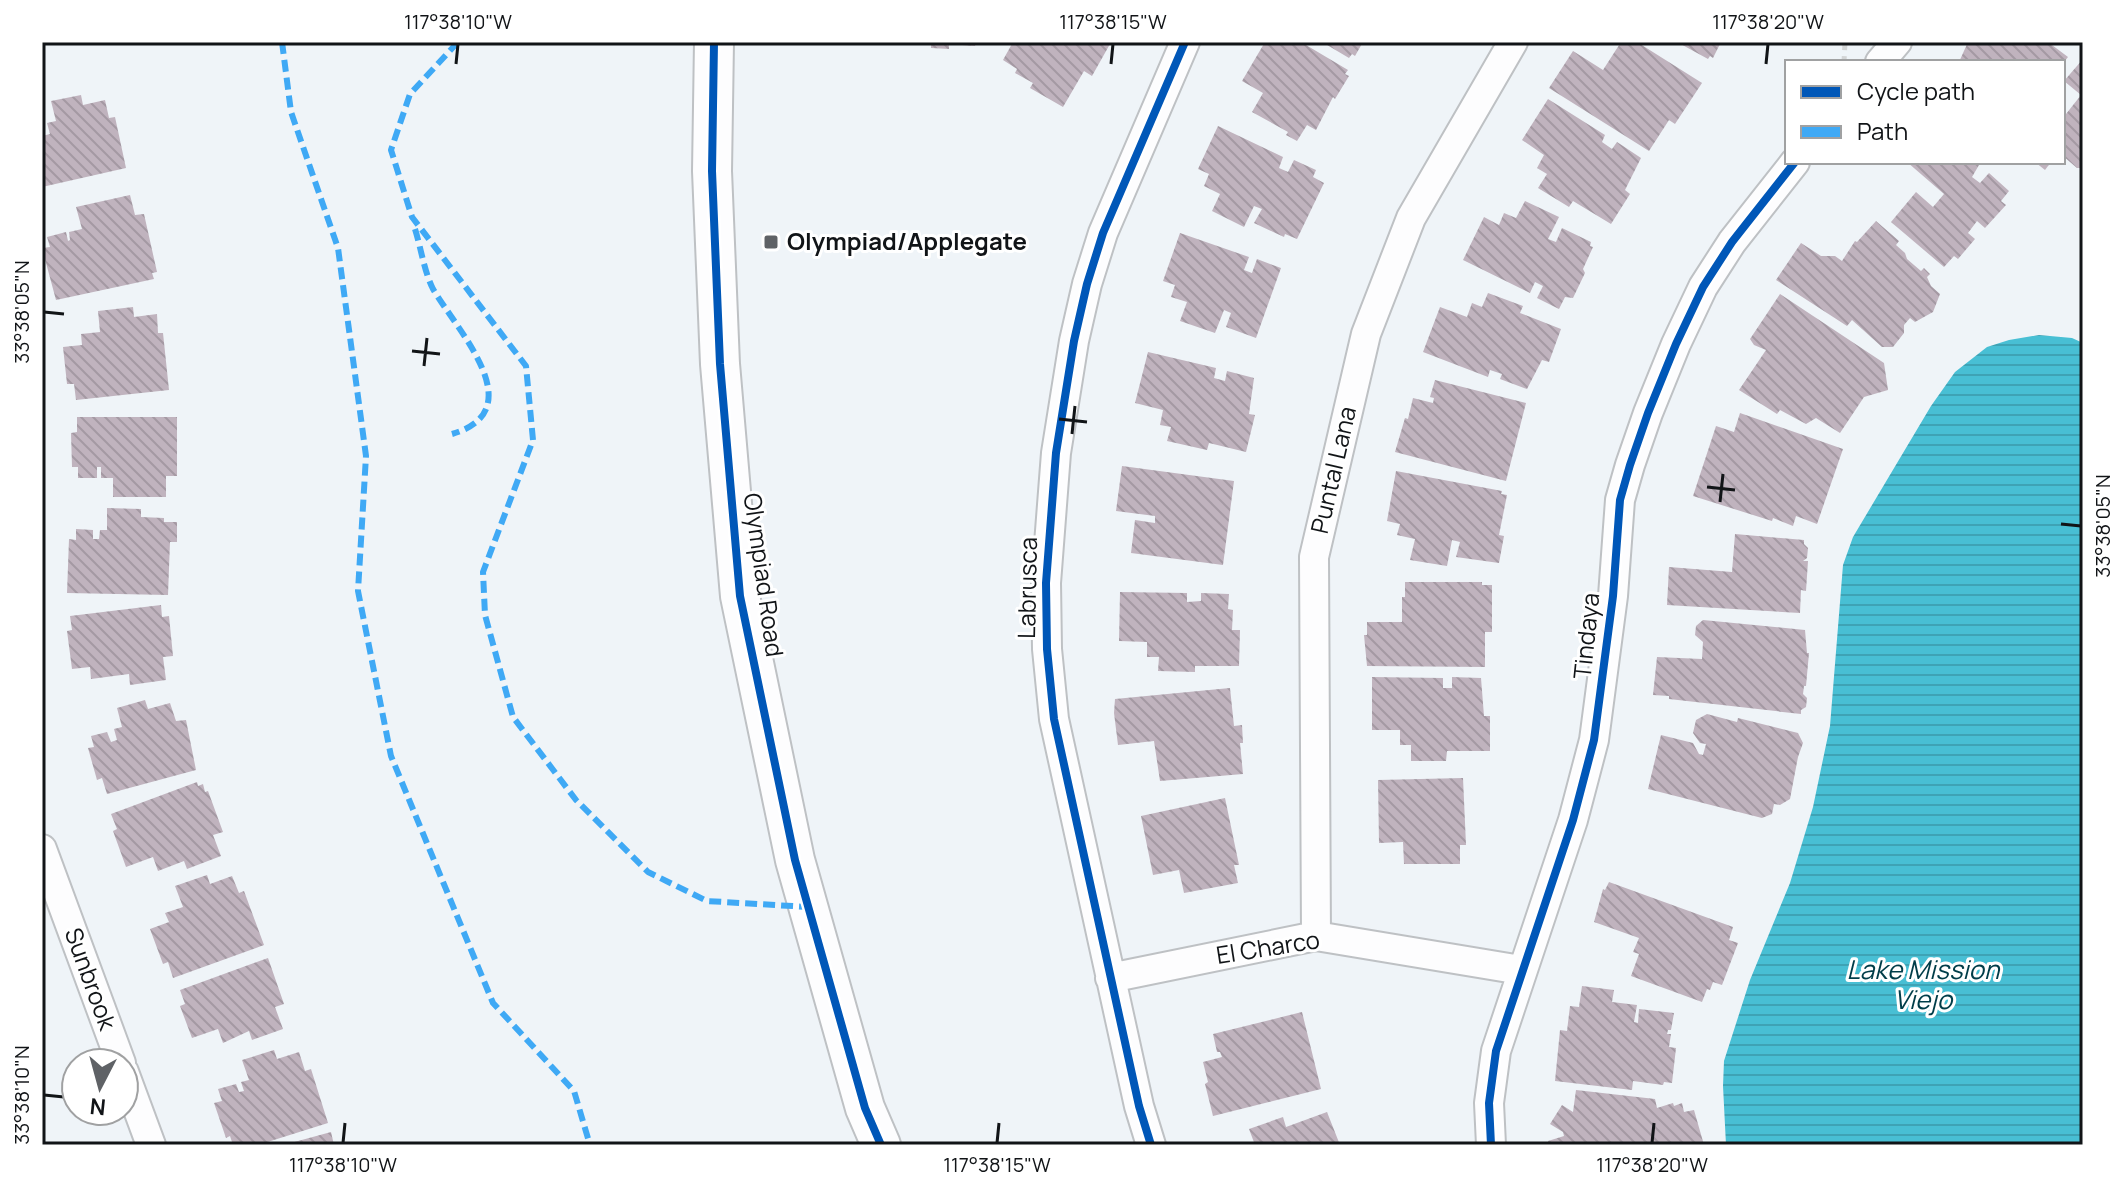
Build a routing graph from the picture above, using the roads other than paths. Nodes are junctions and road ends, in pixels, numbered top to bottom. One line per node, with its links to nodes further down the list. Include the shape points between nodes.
1 (714, 42): 14 (main road, Olympiad Road, via 712,171 720,364 740,596 795,860 865,1108)
2 (1185, 42): 10 (street, Labrusca, via 1103,233 1087,284 1056,453 1050,517 1046,623 1054,719)
3 (1513, 42): 8 (street, Puntal Lana, via 1399,247 1366,334 1314,557)
4 (1897, 42): 5 (street)
5 (1882, 60)
6 (1793, 164): 9 (street, Tindaya, via 1703,287 1648,413 1620,500 1594,740 1573,820)
7 (42, 849): 11 (street, Sunbrook)
8 (1316, 936): 9 (street, El Charco); 10 (street, El Charco)
9 (1521, 970): 16 (street, Tindaya, via 1496,1051 1489,1103)
10 (1110, 978): 15 (street, Labrusca)
11 (115, 1047)
12 (140, 1115): 13 (street)
13 (151, 1145)
14 (881, 1145)
15 (1151, 1145)
16 (1491, 1145)

